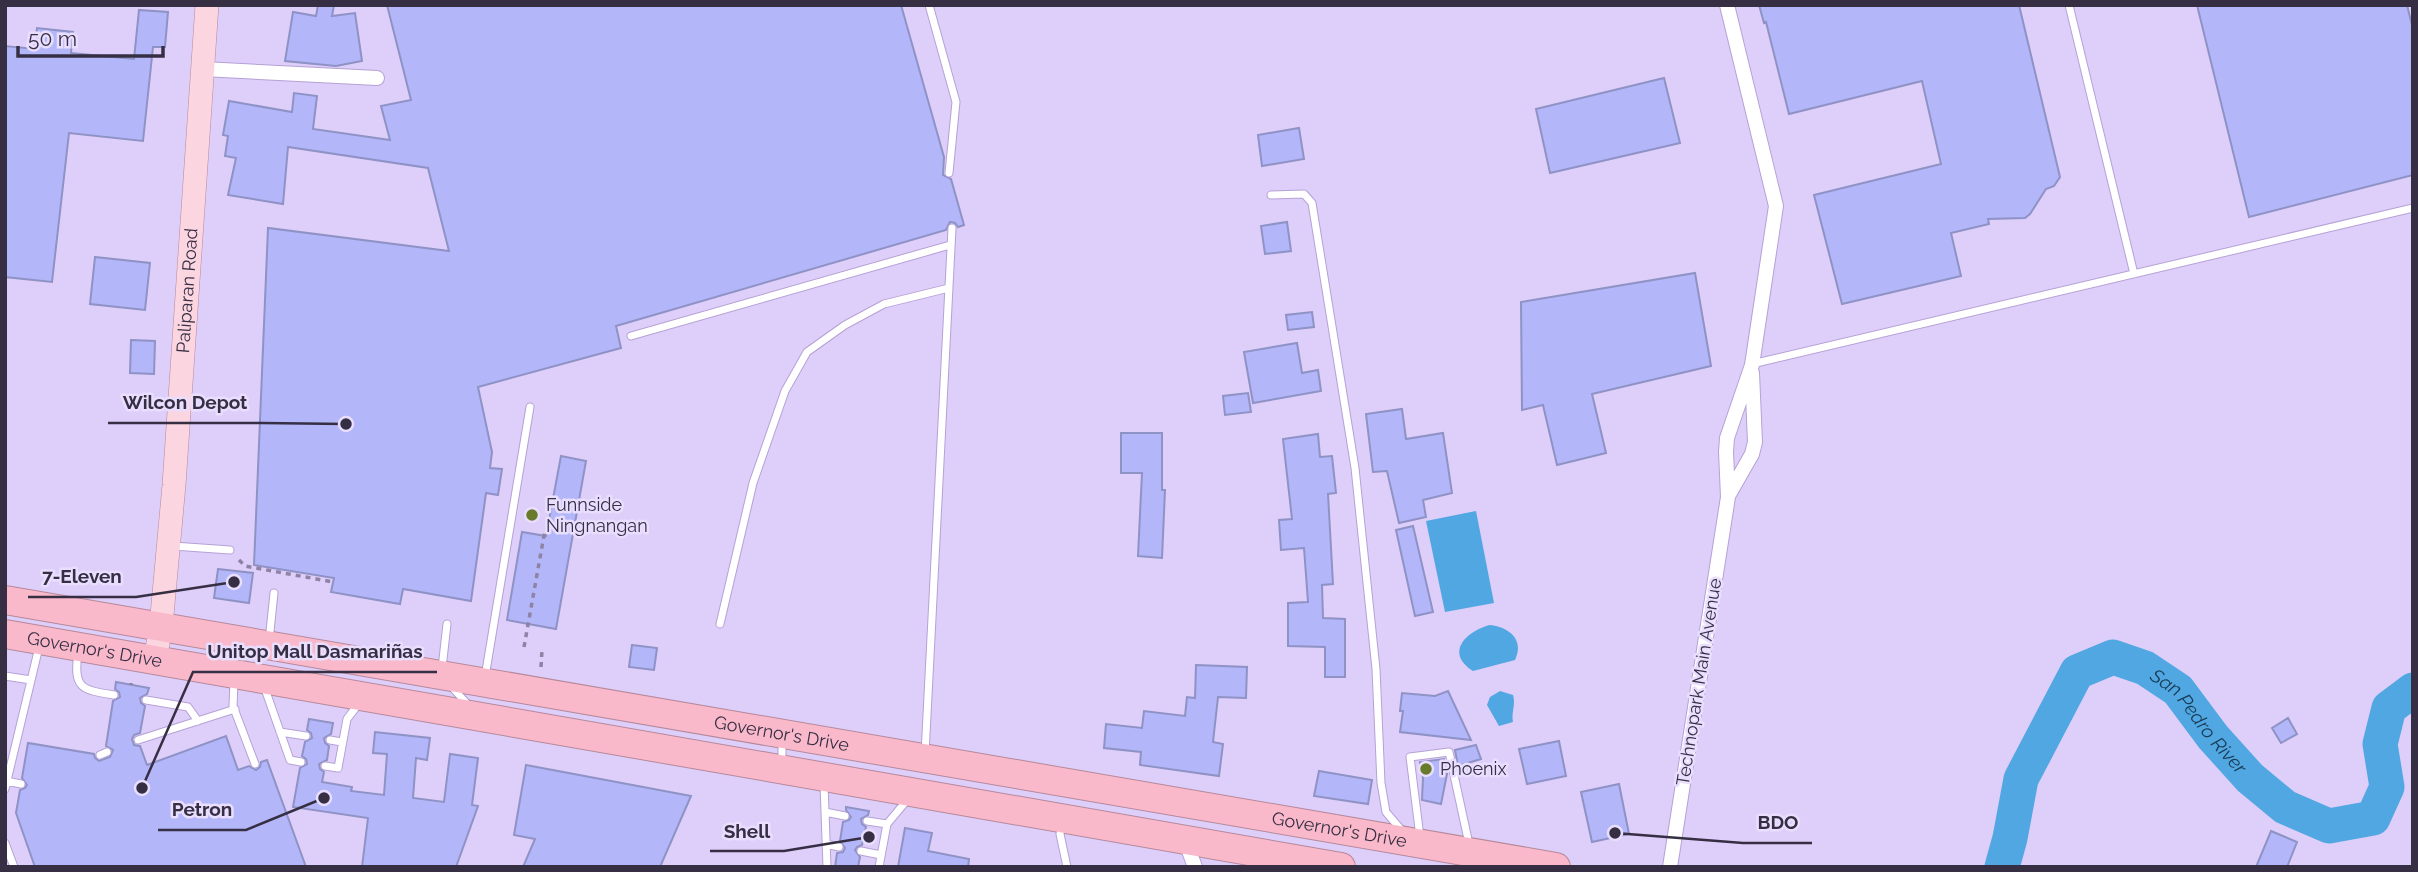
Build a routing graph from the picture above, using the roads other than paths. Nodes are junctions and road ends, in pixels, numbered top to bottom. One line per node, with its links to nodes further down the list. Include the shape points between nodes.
1 (207, 5): 5 (main road, Paliparan Road)
2 (929, 5): 7 (lane, via 956,102)
3 (1727, 5): 15 (street, Technopark Main Avenue, via 1776,206)
4 (2069, 5): 12 (lane)
5 (203, 69): 6 (street); 18 (main road, Paliparan Road)
6 (377, 78)
7 (949, 173)
8 (1271, 195): 62 (lane, via 1304,194 1312,203 1355,468 1376,669 1381,783 1386,812)
9 (2413, 208): 12 (lane)
10 (952, 228): 11 (lane)
11 (950, 245): 13 (lane); 14 (lane)
12 (2134, 274): 15 (lane)
13 (949, 288): 23 (lane, via 884,304 807,352 785,391 753,483); 47 (lane)
14 (631, 336)
15 (1752, 365): 17 (street, Technopark Main Avenue, via 1727,438); 17 (street, Technopark Main Avenue, via 1755,442)
16 (530, 407): 37 (lane)
17 (1728, 497): 76 (street, Technopark Main Avenue)
18 (168, 546): 19 (lane); 24 (main road, Paliparan Road)
19 (230, 551)
20 (274, 593): 27 (lane)
21 (5, 600): 24 (highway, Governor's Drive)
22 (447, 624): 31 (lane)
23 (720, 624)
24 (161, 626): 27 (highway, Governor's Drive); 29 (main road, Paliparan Road)
25 (5, 634): 26 (highway, Governor's Drive)
26 (41, 640): 28 (highway, Governor's Drive); 34 (lane)
27 (268, 645): 31 (highway, Governor's Drive)
28 (79, 647): 29 (highway, Governor's Drive); 35 (lane, via 75,674 80,684 87,690)
29 (155, 660): 30 (highway, Governor's Drive)
30 (234, 674): 33 (highway, Governor's Drive); 39 (lane)
31 (441, 674): 37 (highway, Governor's Drive)
32 (5, 676): 34 (lane)
33 (262, 679): 36 (highway, Governor's Drive); 41 (lane)
34 (31, 680): 53 (lane)
35 (114, 695)
36 (365, 696): 37 (highway, Governor's Drive); 46 (lane, via 347,719)
37 (481, 699): 42 (highway, Governor's Drive); 52 (highway, Governor's Drive)
38 (146, 700): 40 (lane, via 188,707)
39 (235, 709): 40 (lane); 50 (lane)
40 (198, 721): 44 (lane)
41 (281, 732): 43 (lane); 49 (lane, via 290,760)
42 (782, 734): 48 (highway, Governor's Drive); 52 (lane)
43 (306, 736)
44 (138, 740)
45 (330, 740): 46 (lane)
46 (342, 743): 51 (lane, via 338,768)
47 (925, 758): 48 (highway, Governor's Drive); 56 (highway, Governor's Drive)
48 (825, 759): 52 (highway, Governor's Drive); 55 (highway, Governor's Drive); 57 (lane)
49 (301, 762)
50 (255, 764)
51 (326, 766)
52 (782, 769)
53 (6, 784): 54 (lane)
54 (21, 784)
55 (916, 793): 56 (highway, Governor's Drive); 60 (lane)
56 (1067, 801): 61 (highway, Governor's Drive); 62 (highway, Governor's Drive); 72 (lane, via 1060,834)
57 (825, 813): 58 (lane); 64 (lane)
58 (845, 816)
59 (867, 821): 60 (lane)
60 (887, 824): 68 (lane)
61 (1185, 839): 73 (street); 74 (highway, Governor's Drive)
62 (1416, 842): 67 (highway, Governor's Drive); 67 (lane, via 1410,757 1450,752)
63 (5, 843): 69 (lane)
64 (826, 844): 65 (lane); 70 (lane)
65 (839, 847)
66 (861, 851): 68 (lane)
67 (1471, 852): 75 (highway, Governor's Drive)
68 (881, 855): 71 (lane)
69 (14, 867)
70 (827, 867)
71 (879, 867)
72 (1067, 867)
73 (1195, 867)
74 (1341, 867)
75 (1556, 867)
76 (1670, 867)

